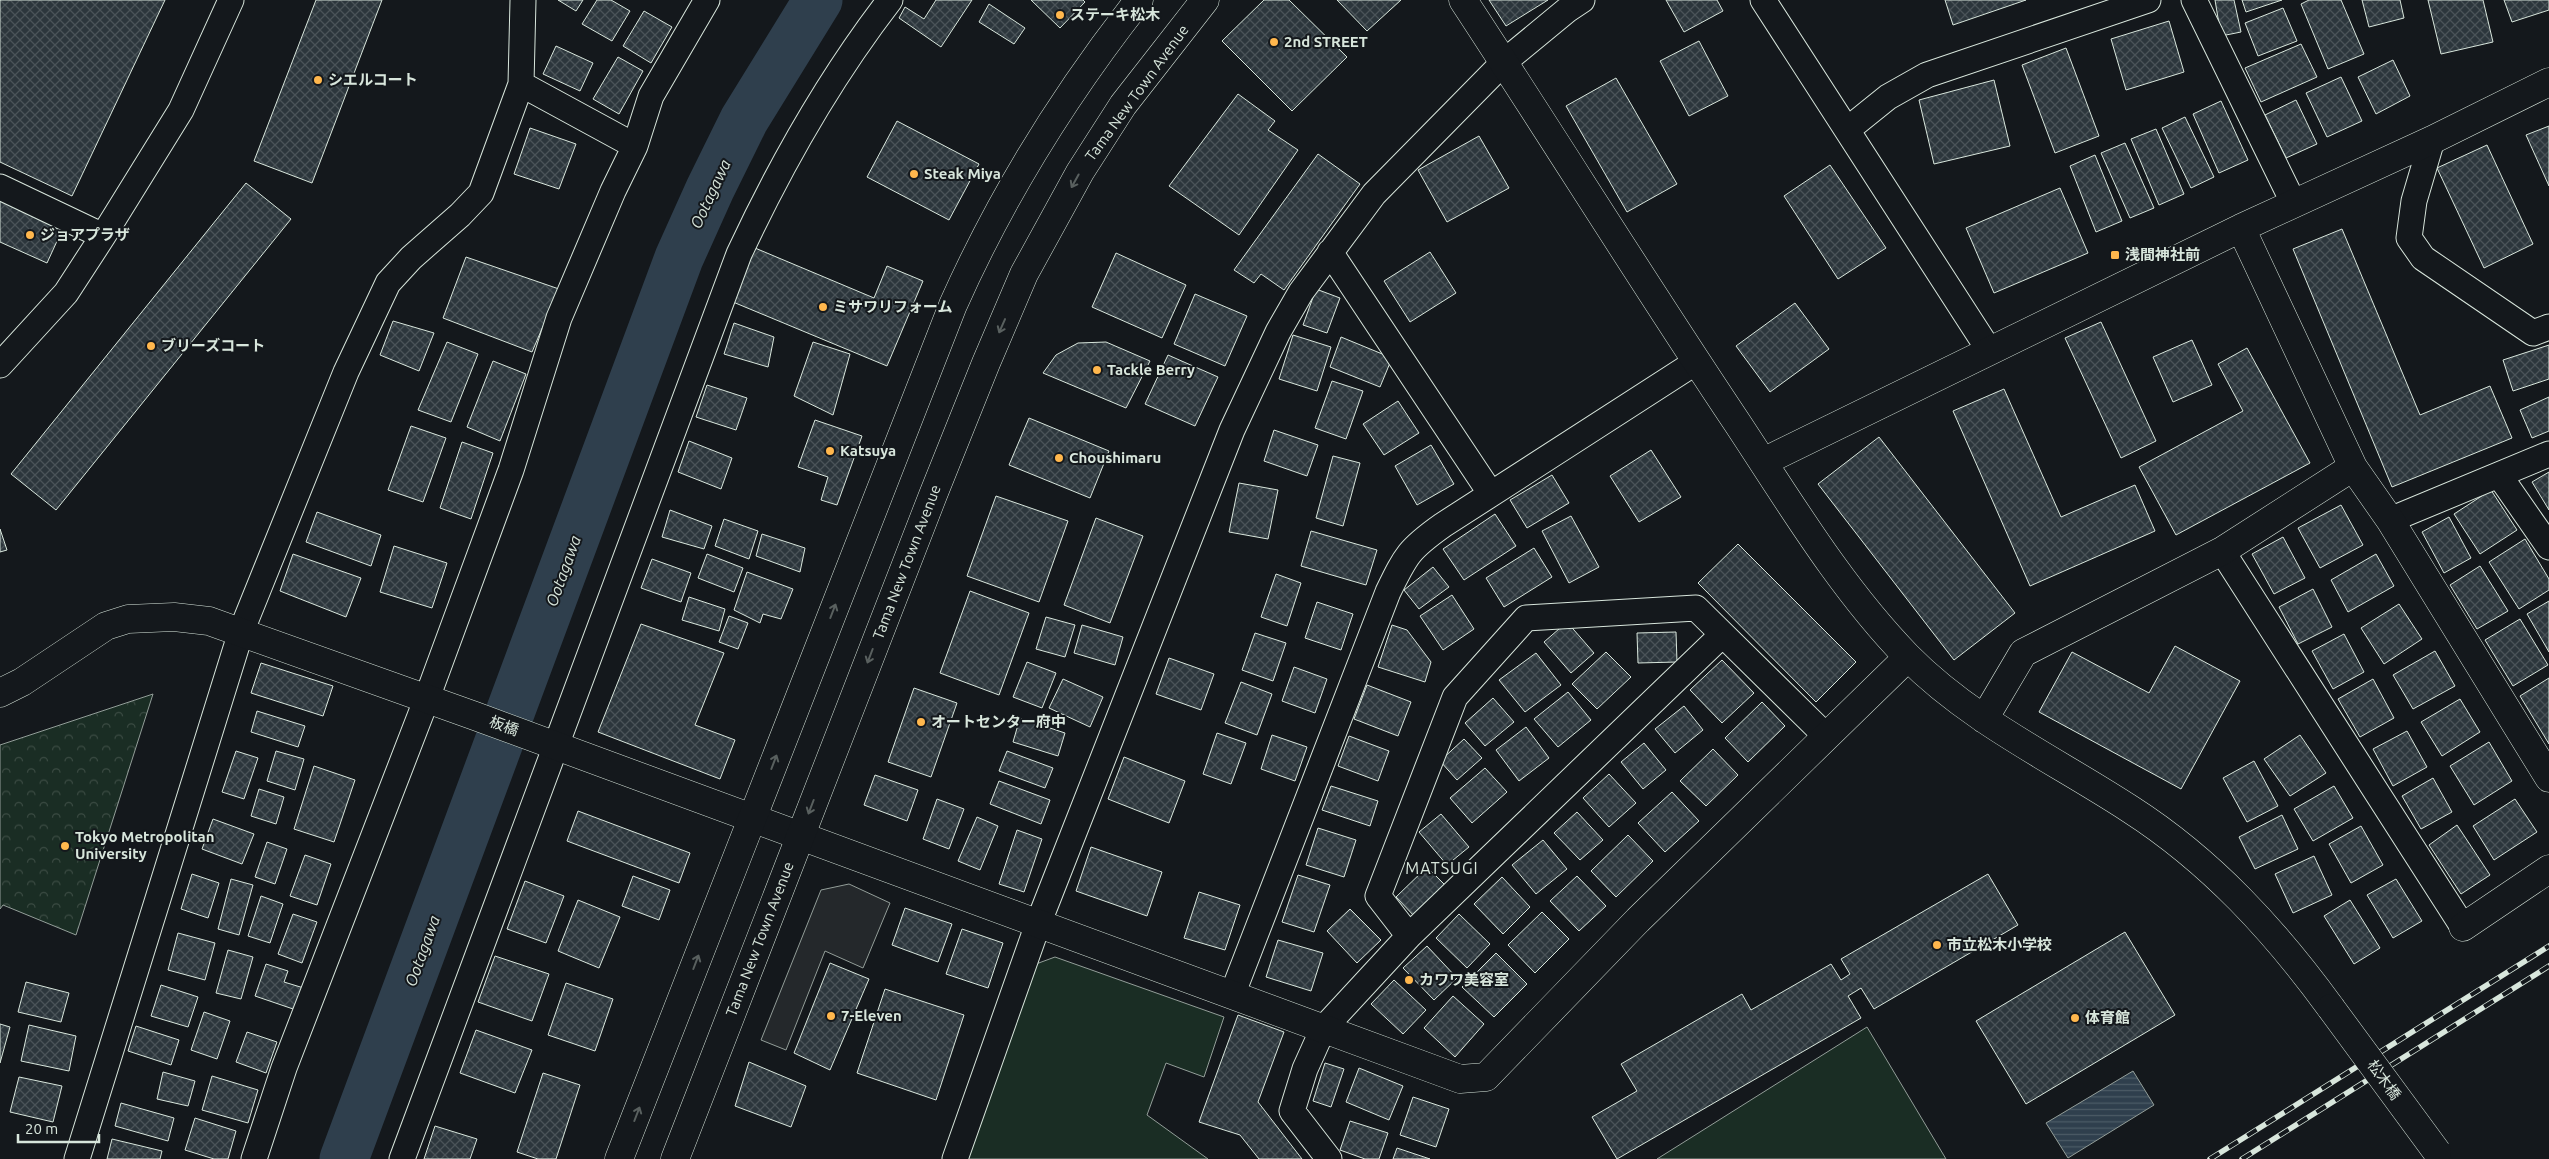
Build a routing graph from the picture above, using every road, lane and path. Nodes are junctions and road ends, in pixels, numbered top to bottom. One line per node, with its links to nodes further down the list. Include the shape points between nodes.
1 (231, 0): 21 (street, via 180,110)
2 (523, 0): 14 (street)
3 (707, 0): 17 (street, via 651,96)
4 (890, 0): 42 (street, via 853,47 768,193 740,254)
5 (1139, 0): 44 (street, one-way to 5, via 979,246 1066,98)
6 (1205, 0): 45 (street, Tama New Town Avenue, one-way to 45, via 1124,106 1080,172 1024,274)
7 (1463, 0): 12 (street, 松木橋)
8 (1582, 0): 12 (street)
9 (1763, 0): 15 (street)
10 (2148, 0): 15 (street, via 1927,75 1888,97)
11 (2194, 0): 19 (street)
12 (1504, 62): 22 (street, via 1374,194); 25 (street, 松木橋)
13 (2549, 82): 16 (street)
14 (521, 84): 17 (street); 35 (street, via 481,193 388,283 346,372)
15 (1847, 130): 24 (street)
16 (2432, 140): 19 (street); 23 (street, via 2414,201 2409,238 2423,258 2534,333)
17 (635, 146): 39 (street, via 559,318 511,470)
18 (0, 187): 21 (street)
19 (2294, 204): 20 (street)
20 (2241, 228): 24 (street); 29 (street)
21 (103, 236): 26 (street, via 66,293)
22 (1330, 252): 31 (street); 47 (street, via 1301,292 1278,332 1232,430)
23 (2549, 327)
24 (1989, 350): 28 (street)
25 (1696, 362): 28 (street, 松木橋); 31 (street)
26 (0, 365)
27 (2549, 454): 30 (street)
28 (1763, 462): 37 (street, 松木橋, via 1852,593)
29 (2353, 467): 32 (street); 34 (street)
30 (2499, 474): 32 (street); 33 (street)
31 (1491, 494): 50 (street, via 1416,544 1405,558 1388,592)
32 (2390, 520): 43 (street)
33 (2549, 547)
34 (2222, 551): 40 (street, via 2023,652); 48 (street)
35 (241, 632): 38 (street, 板橋, via 210,621 174,617 128,619 106,626); 39 (street, 板橋); 53 (street)
36 (1722, 635): 41 (street); 49 (street); 49 (street, via 1696,608 1526,618 1455,698 1378,896)
37 (1908, 657): 40 (street, 松木橋); 41 (street, 板橋)
38 (0, 693)
39 (427, 698): 42 (street, 板橋); 54 (street, via 284,1068)
40 (1984, 719): 52 (street, 松木橋, bridge, via 2181,844 2266,924 2300,965)
41 (1826, 736): 51 (street, 板橋, via 1638,920 1486,1077 1460,1079)
42 (544, 741): 44 (street, 板橋); 55 (street)
43 (2549, 778)
44 (751, 819): 45 (street, 板橋); 56 (street, one-way to 44)
45 (800, 837): 47 (street, 板橋); 57 (street, Tama New Town Avenue)
46 (2549, 869): 48 (street)
47 (1038, 924): 50 (street, 板橋); 58 (street)
48 (2463, 927)
49 (1408, 936): 51 (street)
50 (1232, 995): 51 (street, 板橋)
51 (1322, 1029): 59 (street, via 1292,1112)
52 (2439, 1156)
53 (77, 1159)
54 (254, 1159)
55 (402, 1159)
56 (619, 1159)
57 (675, 1159)
58 (955, 1159)
59 (1329, 1159)

